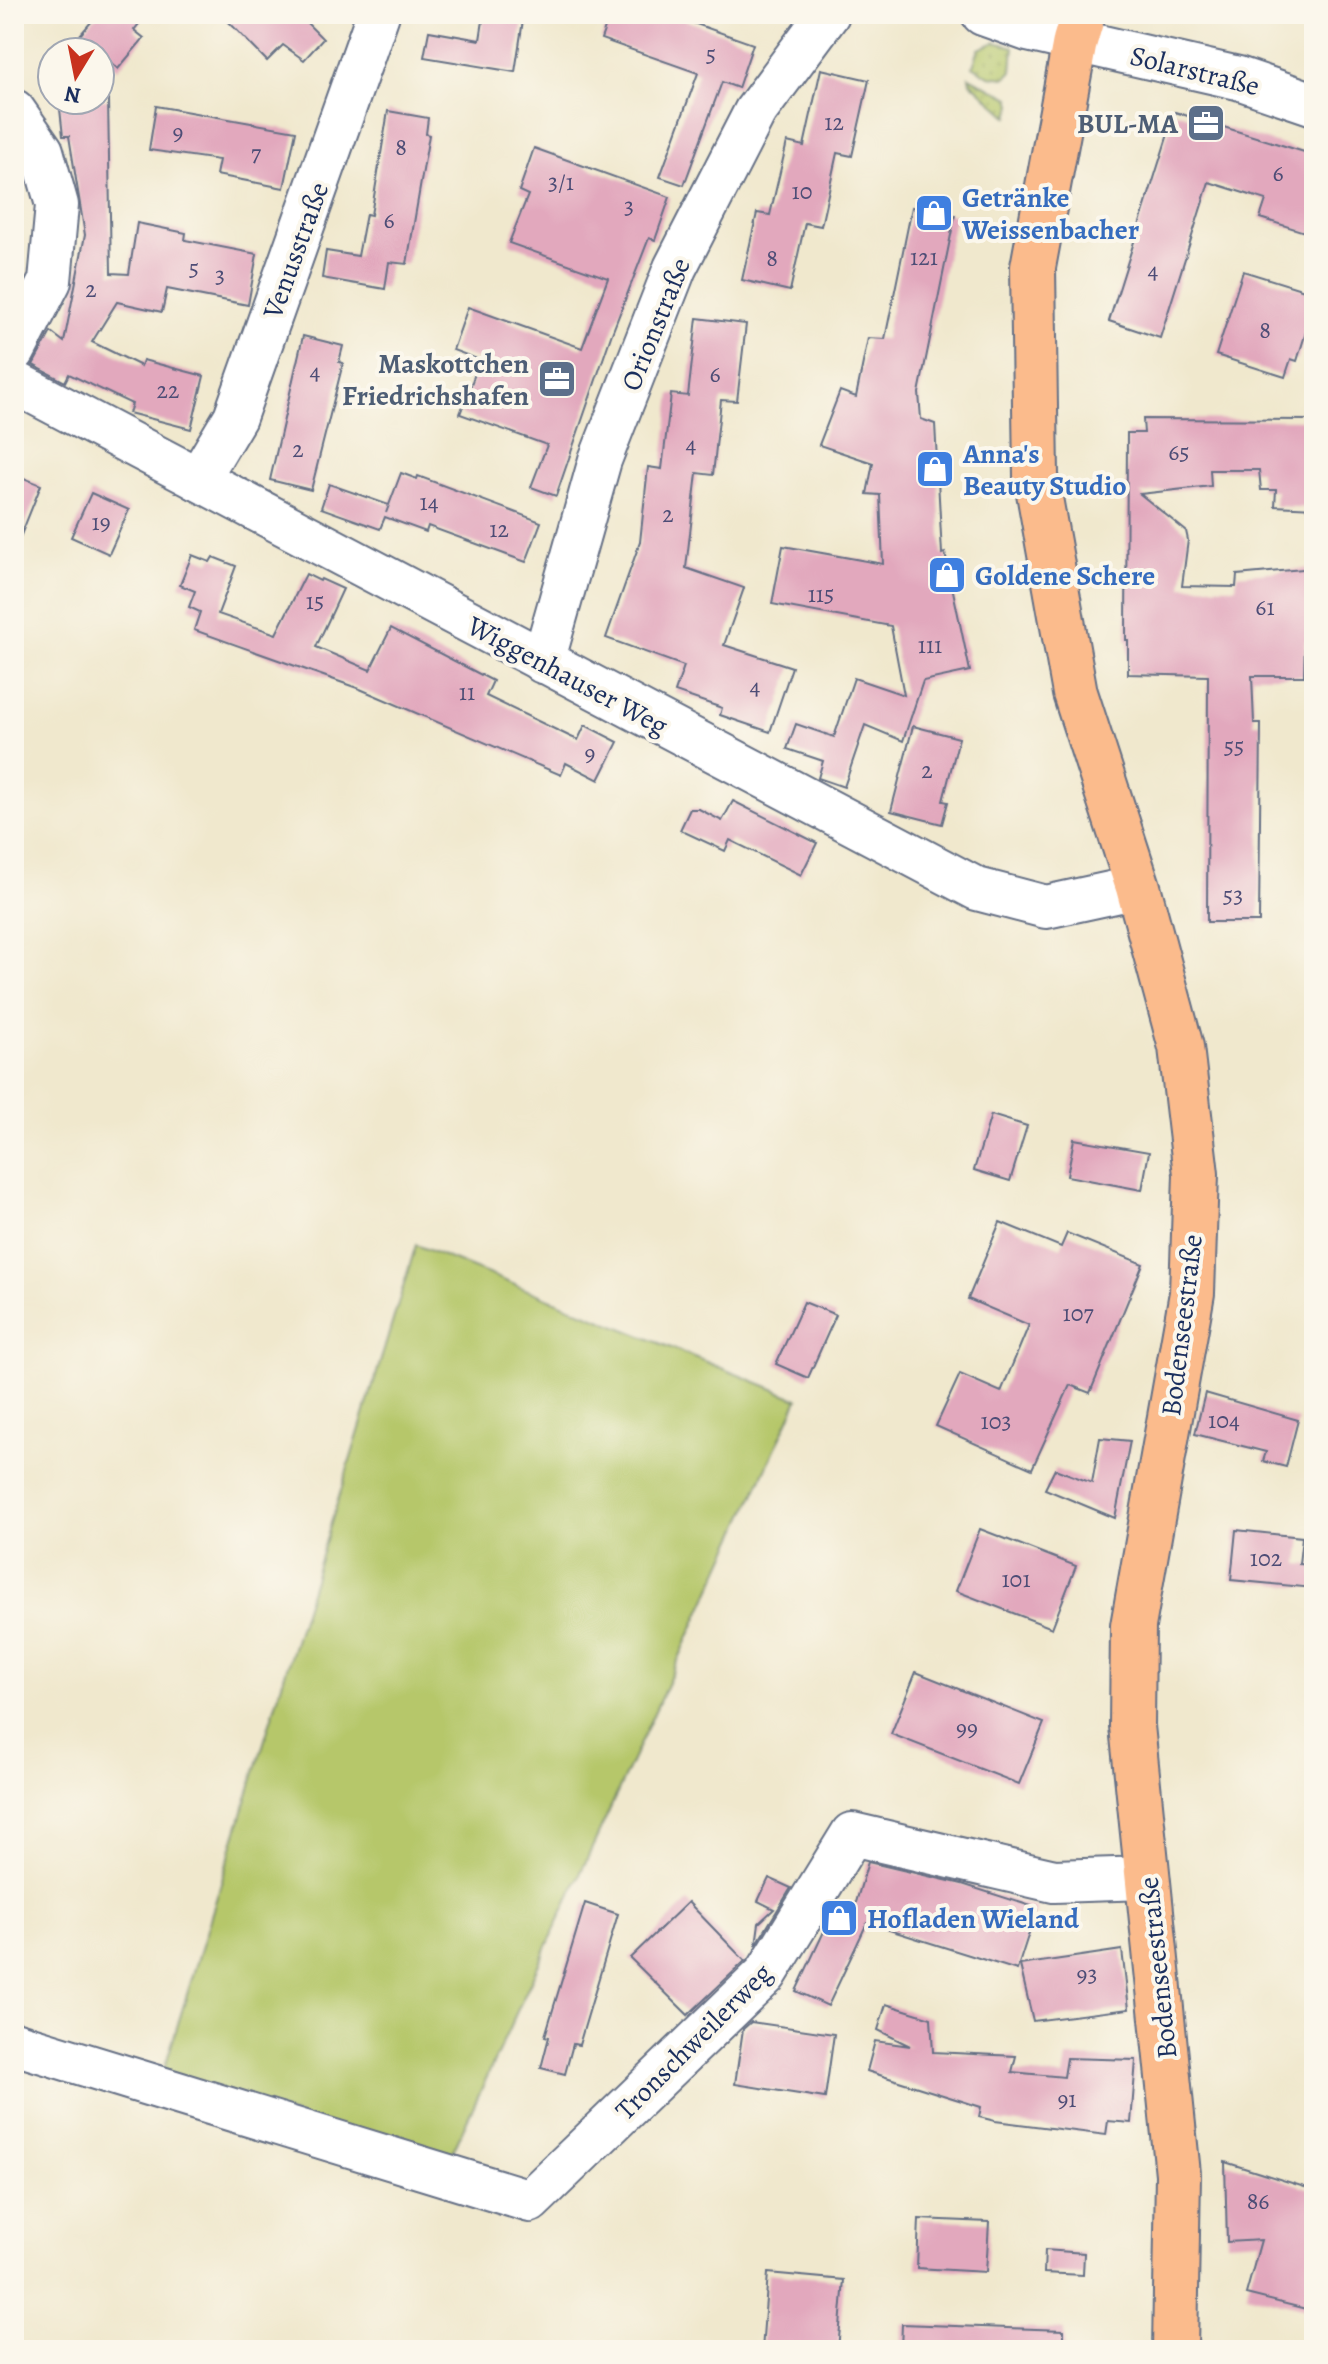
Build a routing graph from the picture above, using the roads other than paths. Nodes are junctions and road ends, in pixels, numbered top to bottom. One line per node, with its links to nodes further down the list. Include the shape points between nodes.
1 (378, 14): 9 (street, Venusstraße, via 235,417)
2 (828, 14): 10 (street, Orionstraße, via 755,112 675,268 600,460)
3 (983, 14): 4 (street, Solarstraße, via 1028,30)
4 (1079, 28): 5 (street, Solarstraße); 11 (main road, Bodenseestraße, via 1033,267 1036,476 1075,693)
5 (1314, 104)
6 (14, 111): 7 (street, via 42,151 57,205 50,281)
7 (14, 351)
8 (14, 382): 9 (street, Wiggenhauser Weg)
9 (198, 479): 10 (street, Wiggenhauser Weg)
10 (543, 662): 11 (street, Wiggenhauser Weg, via 977,889 1046,907)
11 (1138, 887): 12 (main road, Bodenseestraße, via 1181,1047 1196,1174 1192,1293 1133,1626 1132,1726)
12 (1147, 1878): 13 (street, Tronschweilerweg, via 1054,1881 852,1834 766,1974 530,2201); 14 (main road, Bodenseestraße, via 1178,2174)
13 (14, 2043)
14 (1175, 2350)

